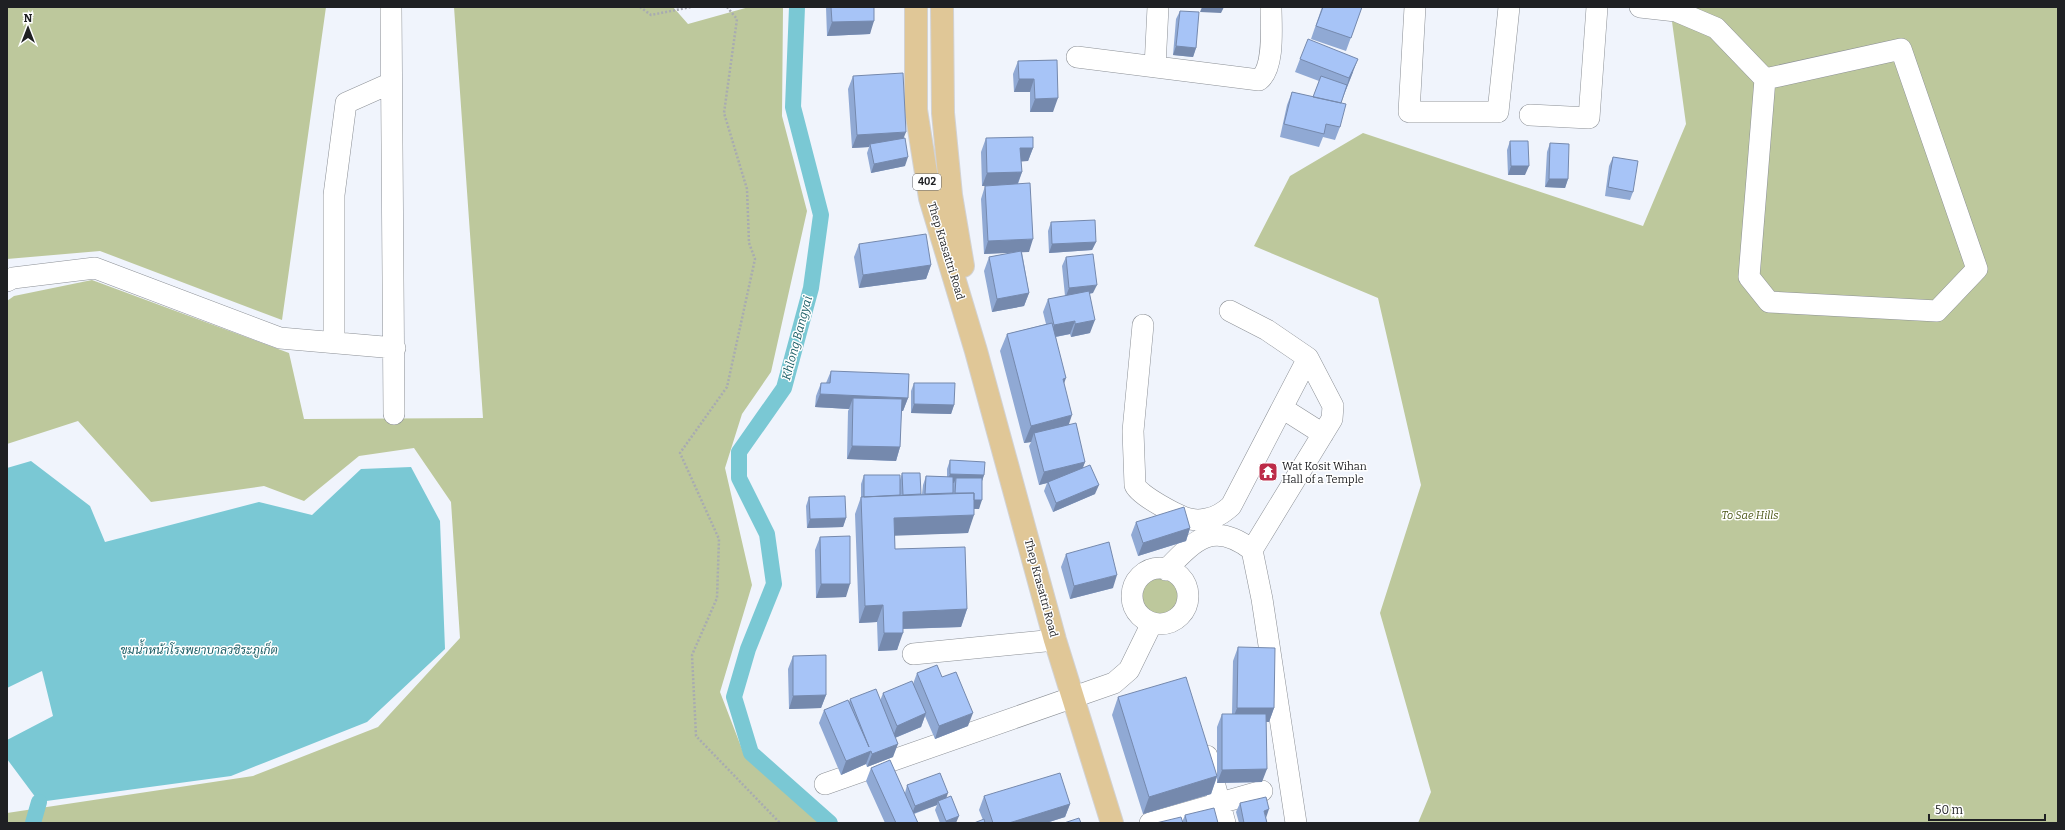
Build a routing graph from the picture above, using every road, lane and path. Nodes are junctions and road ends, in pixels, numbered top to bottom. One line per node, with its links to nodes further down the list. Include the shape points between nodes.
1 (391, 7): 16 (street)
2 (640, 7): 3 (path, via 652,15)
3 (691, 7)
4 (727, 7): 40 (path, via 737,19 724,113 747,190 748,243 755,259 727,387 680,453 719,539 717,598 692,655 696,736)
5 (916, 7): 19 (main road, Thep Krasattri Road / 402, via 916,110)
6 (942, 7): 18 (main road, Thep Krasattri Road / 402, via 942,113)
7 (1158, 7): 14 (street)
8 (1272, 7): 14 (street, via 1270,63 1266,76 1259,80)
9 (1415, 7): 10 (street, via 1409,112 1498,112)
10 (1509, 7)
11 (1597, 7): 17 (street, via 1589,118)
12 (1640, 7): 15 (street, via 1676,11 1716,28)
13 (1077, 57): 14 (street)
14 (1155, 67)
15 (1765, 79): 15 (street, via 1901,49 1977,269 1937,311 1769,302 1749,276)
16 (391, 84): 23 (street, via 346,103 334,195); 24 (street)
17 (1530, 115)
18 (951, 195): 19 (main road); 25 (main road, Thep Krasattri Road / 402)
19 (930, 198): 25 (main road, Thep Krasattri Road / 402)
20 (7, 281): 23 (street, via 13,278 95,268 280,338)
21 (1230, 311): 26 (street, via 1266,330)
22 (1143, 325): 27 (street, via 1133,431 1134,480 1138,491 1153,501 1190,519 1206,519 1221,515 1230,506)
23 (334, 342): 24 (street)
24 (395, 348): 28 (street)
25 (976, 350): 33 (main road, Thep Krasattri Road / 402)
26 (1308, 358): 27 (street); 29 (street, via 1333,406 1332,419)
27 (1282, 408): 29 (street)
28 (394, 414)
29 (1323, 434): 30 (street)
30 (1252, 550): 31 (street, via 1243,543 1221,534 1201,539 1187,548); 43 (street, via 1262,599)
31 (1166, 570): 32 (street, via 1152,569 1137,580 1132,589 1134,608 1139,616); 32 (street, via 1178,575 1184,582 1188,598 1186,606 1175,620 1166,624)
32 (1152, 623): 35 (street, via 1129,670 1114,683)
33 (1055, 640): 34 (street); 35 (main road, Thep Krasattri Road)
34 (913, 654)
35 (1073, 698): 37 (street); 41 (main road, Thep Krasattri Road)
36 (1201, 736): 39 (street)
37 (825, 784)
38 (1262, 791): 39 (street)
39 (1222, 813): 42 (street)
40 (780, 823)
41 (1112, 823)
42 (1150, 823)
43 (1296, 823)

